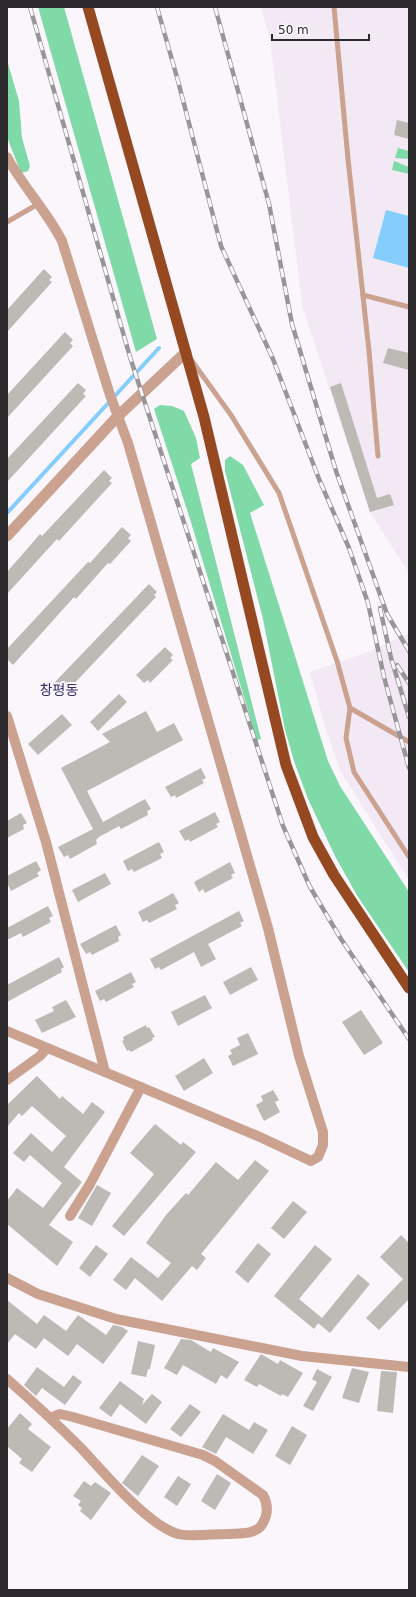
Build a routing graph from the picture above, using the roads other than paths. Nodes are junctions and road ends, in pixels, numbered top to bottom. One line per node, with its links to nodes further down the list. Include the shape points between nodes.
1 (88, 7): 8 (highway)
2 (334, 7): 6 (lane)
3 (7, 157): 4 (street)
4 (38, 204): 5 (lane); 9 (street, via 55,226 62,241)
5 (7, 222)
6 (363, 295): 7 (lane); 10 (lane)
7 (409, 306)
8 (186, 352): 9 (street); 12 (lane, via 231,414 279,493 337,661); 16 (highway, via 291,778 313,837 334,875)
9 (118, 417): 11 (street); 21 (street, via 128,443 268,928 299,1056 323,1132 323,1145 318,1157 311,1161)
10 (378, 456)
11 (7, 536)
12 (350, 708): 14 (lane); 15 (lane, via 346,738 354,772)
13 (7, 716): 19 (street, via 46,842)
14 (409, 742)
15 (409, 857)
16 (409, 988)
17 (7, 1031): 18 (street)
18 (47, 1048): 19 (street); 20 (street)
19 (105, 1072): 21 (street)
20 (7, 1080)
21 (141, 1087): 22 (street, via 90,1184)
22 (70, 1216)
23 (7, 1278): 24 (street, via 38,1294 116,1319 302,1356)
24 (409, 1367)
25 (7, 1378): 26 (street)
26 (50, 1418): 26 (street, via 128,1498 167,1529 178,1534 242,1533 258,1529 263,1523 268,1512 263,1495 203,1455 73,1417 60,1414)

